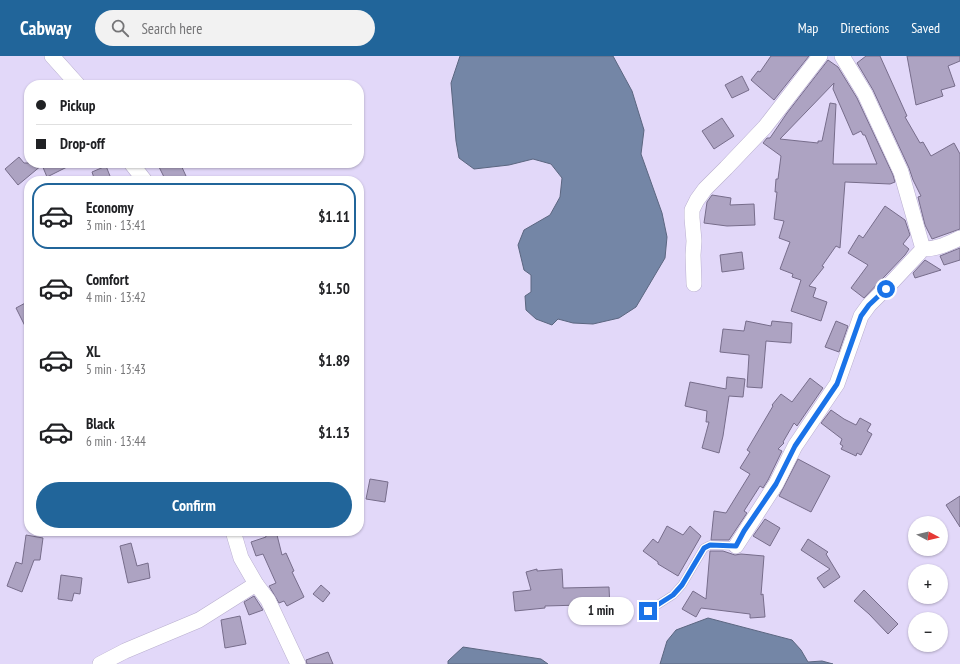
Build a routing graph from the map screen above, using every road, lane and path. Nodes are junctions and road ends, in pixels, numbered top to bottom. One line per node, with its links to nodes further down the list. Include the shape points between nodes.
1 (52, 56): 4 (street)
2 (820, 56): 9 (street, via 765,126 705,188 697,200 692,210)
3 (842, 56): 8 (street, via 865,94 901,172)
4 (74, 80)
5 (135, 168): 6 (street)
6 (141, 176)
7 (960, 238): 8 (street, via 933,249)
8 (923, 249): 11 (street, via 861,316 837,384 795,446 776,484)
9 (694, 284)
10 (234, 536): 12 (street, via 241,558)
11 (736, 546): 13 (lane, via 710,545 704,548 682,585 673,595)
12 (256, 584): 14 (street, via 199,620); 15 (street, via 268,600)
13 (648, 611)
14 (100, 664)
15 (298, 664)

